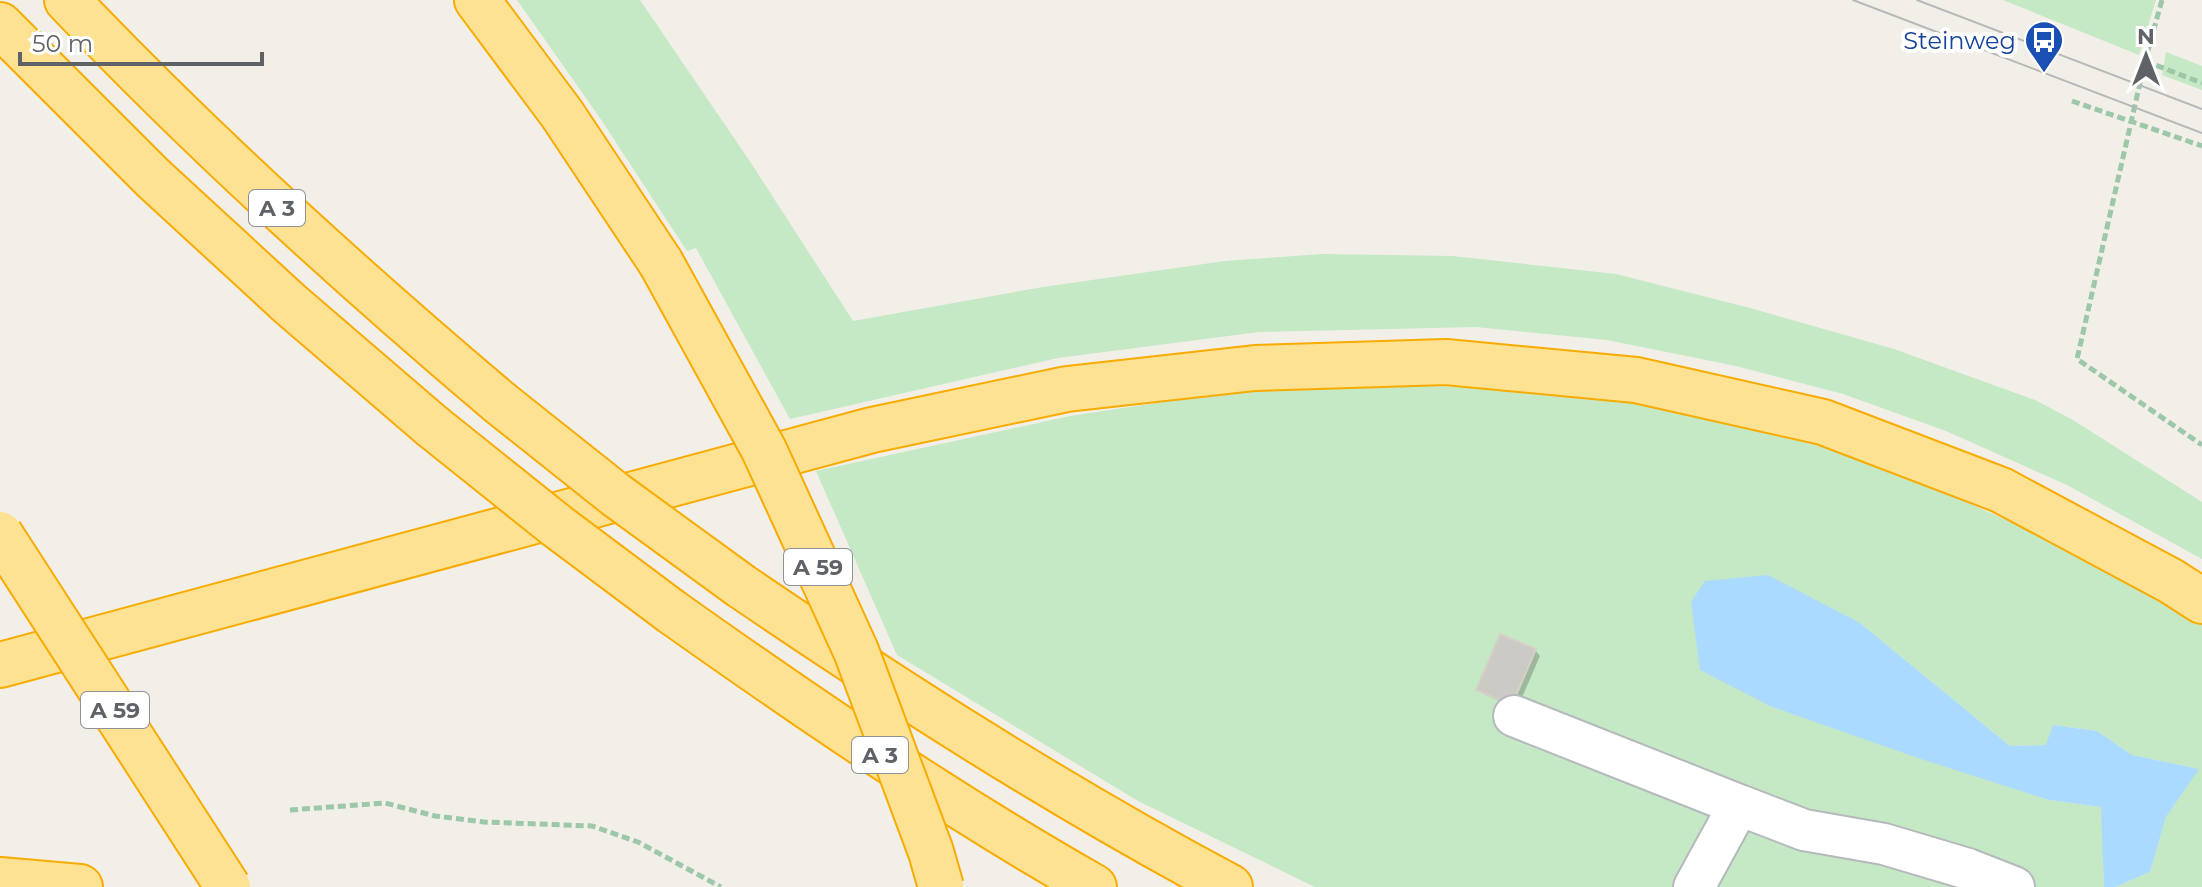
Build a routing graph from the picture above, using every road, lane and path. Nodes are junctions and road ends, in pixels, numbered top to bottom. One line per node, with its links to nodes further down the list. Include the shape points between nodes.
1 (67, 0): 23 (highway, A 3, bridge, via 252,186 374,296 616,495 878,679 1018,768)
2 (477, 0): 21 (highway, A 59, bridge, via 562,114 661,263 764,450 856,651)
3 (2162, 0): 5 (path)
4 (0, 25): 22 (highway, A 3, bridge, via 290,304 557,526 803,704)
5 (2145, 61): 6 (path); 8 (path)
6 (2202, 83)
7 (2072, 101): 8 (path)
8 (2131, 121): 9 (path); 10 (path, via 2077,359)
9 (2202, 146)
10 (2202, 445)
11 (0, 534): 19 (highway, A 59, bridge)
12 (2202, 601): 13 (highway, via 2001,490 1823,422 1636,380 1430,362 1255,368 1067,389 872,430)
13 (0, 665)
14 (1514, 716): 15 (lane)
15 (1739, 805): 24 (lane); 25 (lane, via 1804,830 1884,844)
16 (290, 810): 20 (path, via 385,803 484,822 592,826 638,842)
17 (0, 880): 18 (highway)
18 (80, 887)
19 (228, 887)
20 (721, 887)
21 (941, 887)
22 (1094, 887)
23 (1230, 887)
24 (1694, 887)
25 (2014, 887)

